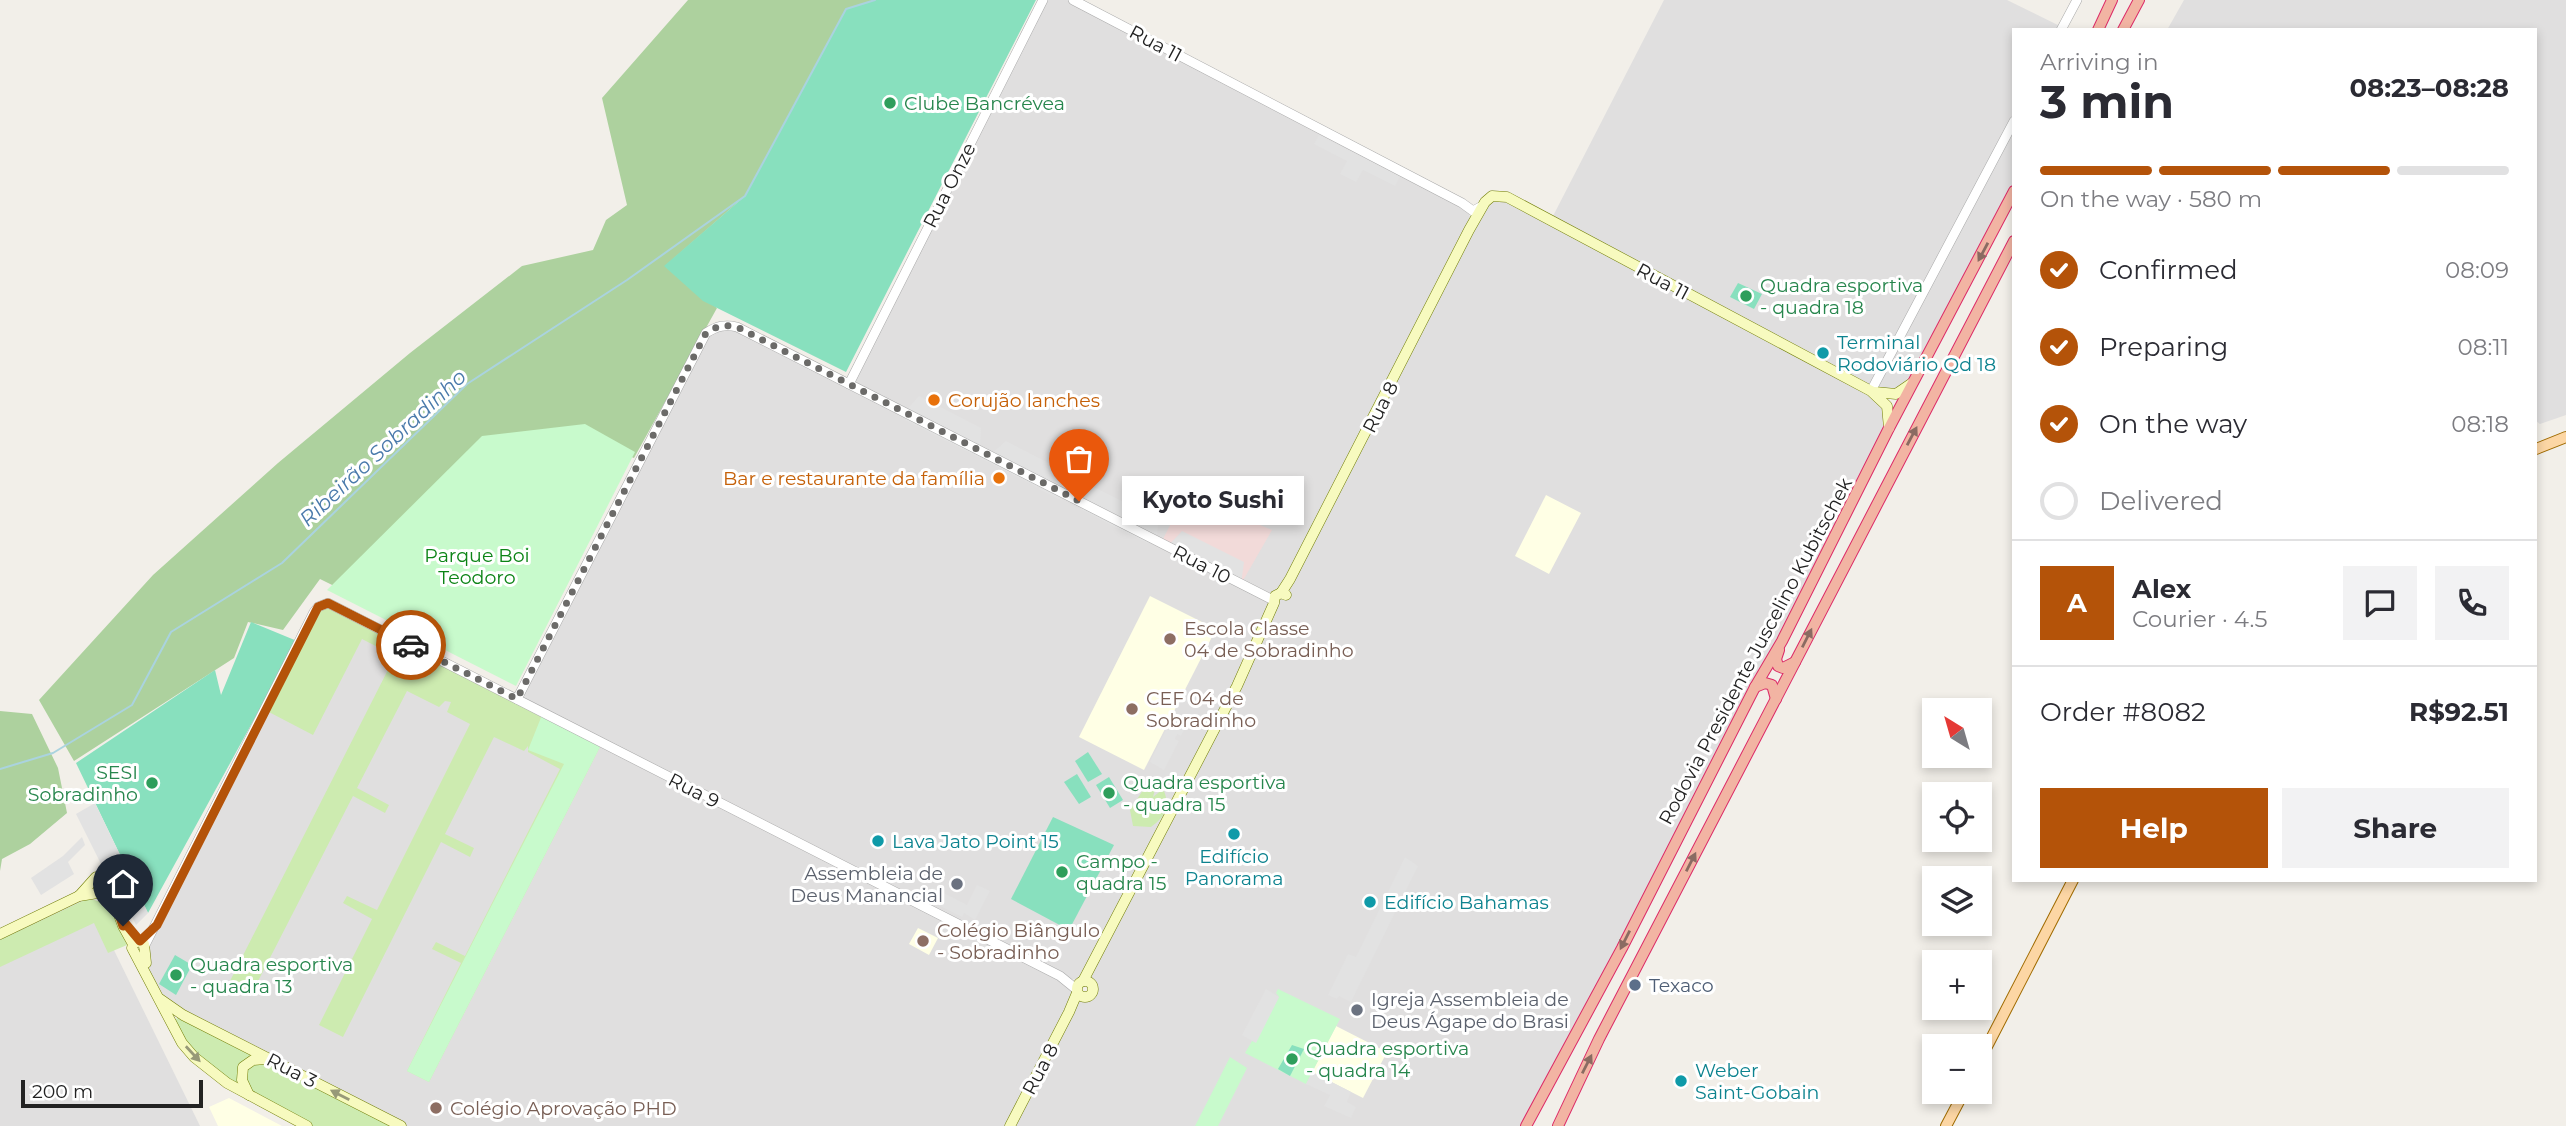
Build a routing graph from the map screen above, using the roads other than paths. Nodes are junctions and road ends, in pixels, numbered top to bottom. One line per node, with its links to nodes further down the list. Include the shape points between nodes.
1 (1043, 0): 16 (street, Rua Onze)
2 (1073, 0): 11 (street, Rua 11)
3 (2077, 0): 6 (street)
4 (2112, 0): 7 (highway)
5 (2138, 0): 8 (highway)
6 (2062, 28)
7 (2099, 28)
8 (2124, 28)
9 (2012, 125): 17 (street)
10 (2012, 195): 15 (highway, Rodovia Presidente Juscelino Kubitschek, one-way to 15)
11 (1462, 203): 12 (street, Rua 11, via 1473,211); 13 (street)
12 (1482, 206): 13 (main road); 17 (main road, Rua 11, via 1492,196 1507,197)
13 (1469, 230): 21 (main road, Rua 8)
14 (2012, 245): 23 (highway, Rodovia Presidente Juscelino Kubitschek, one-way to 14)
15 (1916, 379): 17 (main road, via 1895,394); 18 (highway, Rodovia Presidente Juscelino Kubitschek)
16 (849, 384): 21 (street, Rua 10, via 1256,591); 25 (street, Rua 10, via 737,327 716,327 706,333)
17 (1871, 391): 18 (main road, via 1887,406)
18 (1888, 430): 22 (highway, Rodovia Presidente Juscelino Kubitschek)
19 (2566, 437): 20 (main road)
20 (2537, 449)
21 (1279, 598): 33 (main road, Rua 8)
22 (1782, 641): 23 (highway, via 1778,666); 24 (highway, Rodovia Presidente Juscelino Kubitschek)
23 (1795, 662): 26 (highway, Rodovia Presidente Juscelino Kubitschek)
24 (1755, 687): 26 (highway, via 1772,685); 44 (highway, Rodovia Presidente Juscelino Kubitschek, one-way to 44)
25 (517, 699): 32 (street, Rua 9, via 328,603 318,607 157,925); 33 (street, Rua 9)
26 (1776, 699): 45 (highway, Rodovia Presidente Juscelino Kubitschek, one-way to 26)
27 (92, 882): 29 (main road, via 93,890); 29 (main road, via 102,876 108,881); 30 (main road)
28 (2072, 882): 37 (main road)
29 (103, 891): 30 (main road); 32 (main road)
30 (79, 896): 31 (main road)
31 (0, 934)
32 (139, 946): 34 (main road)
33 (1082, 988): 43 (main road, Rua 8)
34 (156, 996): 35 (main road, Rua 3); 36 (main road)
35 (183, 1015): 36 (main road); 38 (main road, Rua 3)
36 (172, 1026): 39 (main road, one-way to 39, via 194,1057)
37 (1992, 1037)
38 (269, 1059): 39 (main road, via 253,1060 243,1067 242,1080); 42 (main road, Rua 3, one-way to 38)
39 (250, 1097): 41 (main road)
40 (1958, 1104): 46 (main road)
41 (307, 1126)
42 (401, 1126)
43 (1010, 1126)
44 (1526, 1126)
45 (1558, 1126)
46 (1946, 1126)

